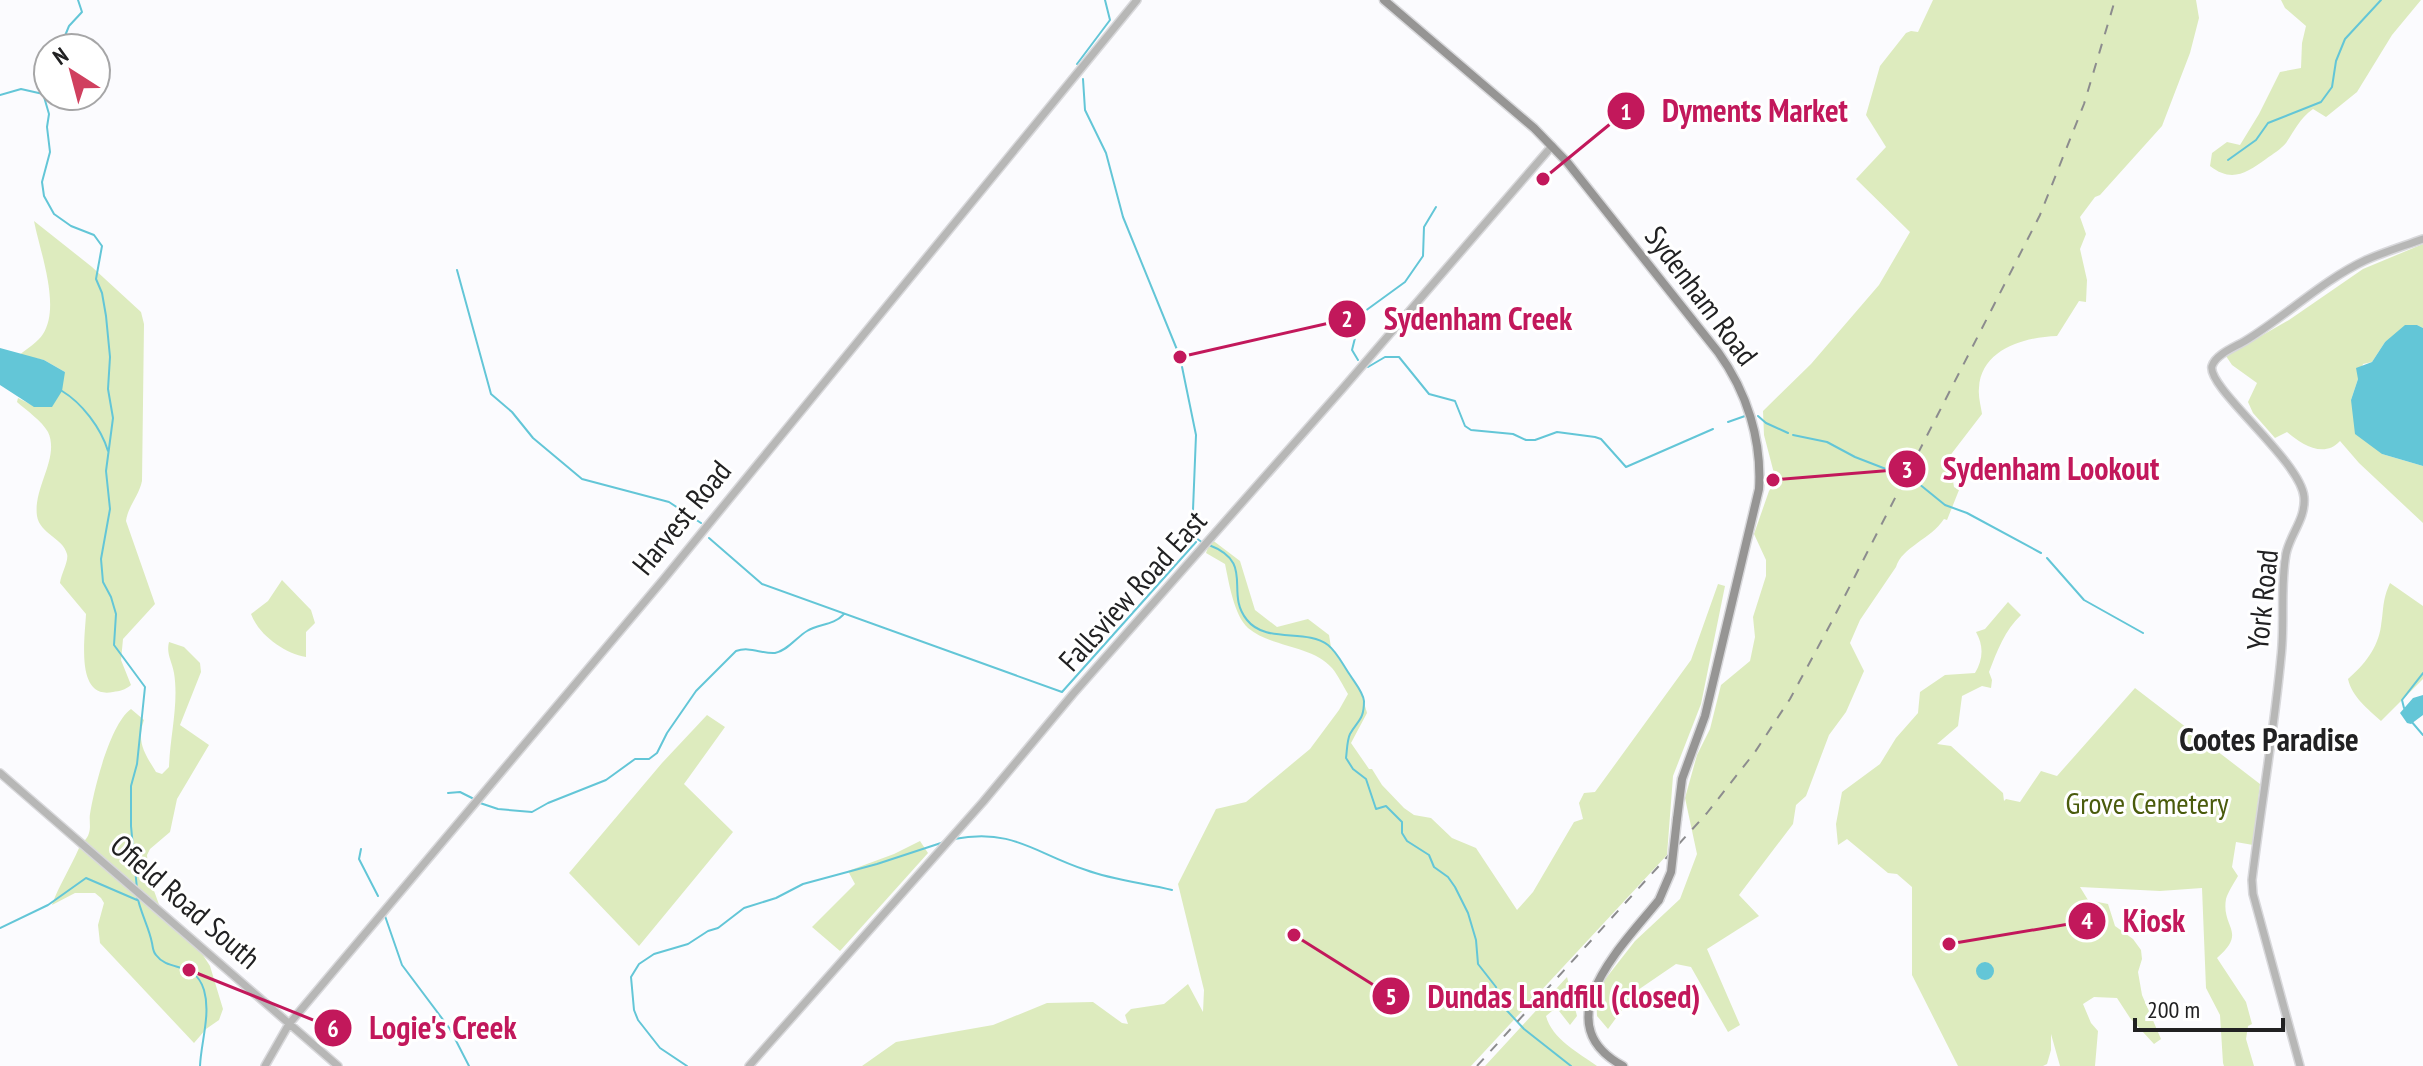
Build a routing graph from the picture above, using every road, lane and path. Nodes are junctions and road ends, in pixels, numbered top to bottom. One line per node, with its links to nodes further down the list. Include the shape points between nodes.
1 (1137, 0): 6 (street, Harvest Road, via 663,580)
2 (1384, 0): 3 (main road, Sydenham Road)
3 (1552, 146): 9 (street, Fallsview Road East); 10 (main road, Sydenham Road, bridge, via 1718,352 1741,389 1760,469 1705,716 1682,779 1671,872 1659,900 1596,982 1588,1015 1600,1049)
4 (2423, 239): 11 (street, York Road, via 2354,267 2222,354 2211,370 2298,478 2304,497 2304,512 2286,552 2278,691 2252,880)
5 (0, 773): 6 (street, Ofield Road South)
6 (289, 1024): 7 (street, Harvest Road); 8 (street, Ofield Road South)
7 (265, 1066)
8 (338, 1066)
9 (749, 1066)
10 (1623, 1066)
11 (2300, 1066)

